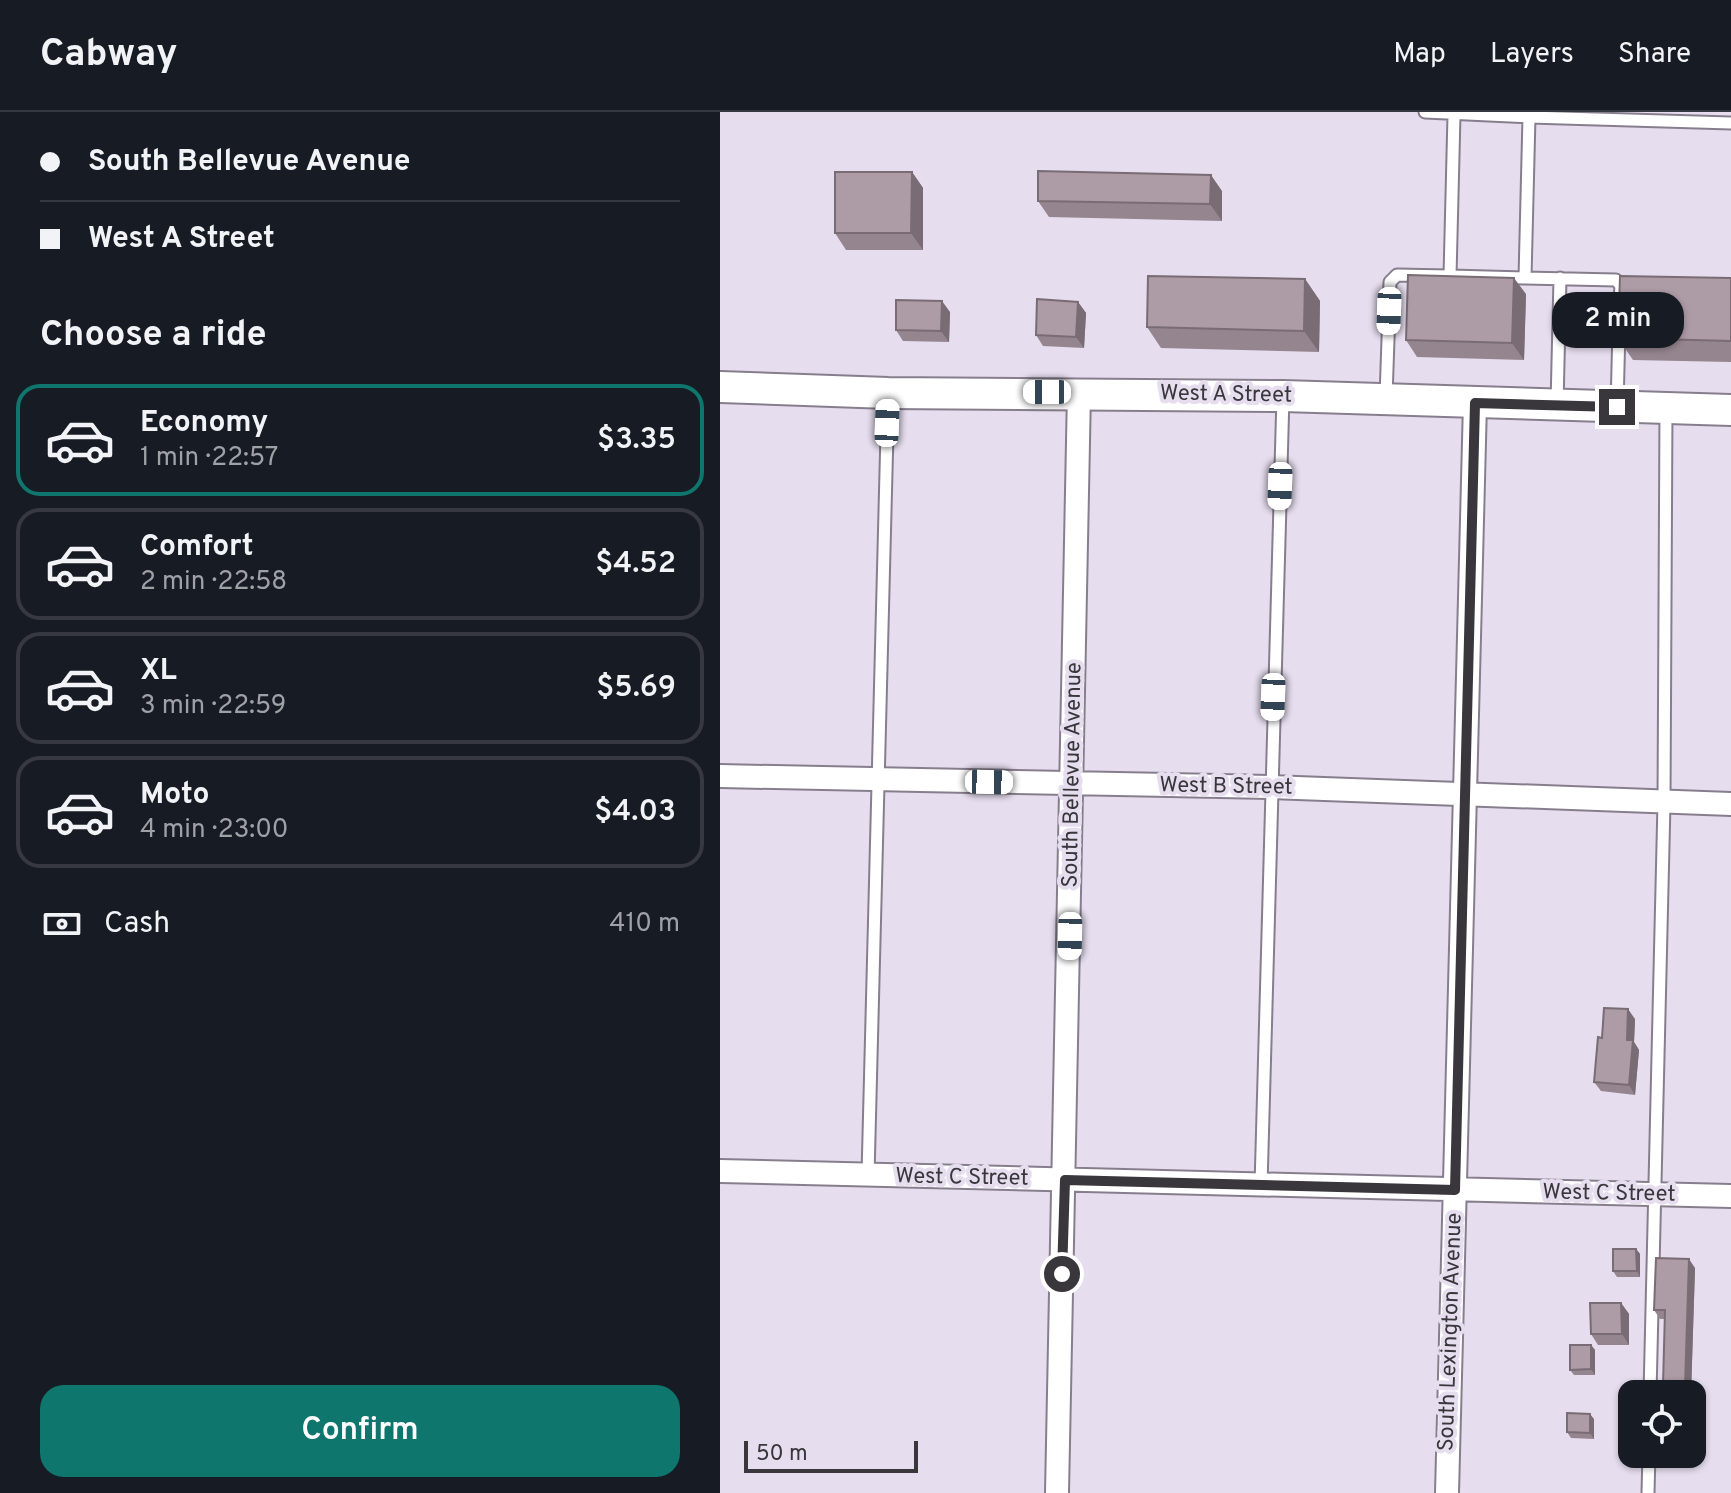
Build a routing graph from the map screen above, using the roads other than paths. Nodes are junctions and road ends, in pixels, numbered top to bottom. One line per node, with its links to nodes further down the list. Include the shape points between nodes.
1 (1425, 112): 2 (lane)
2 (1454, 115): 3 (lane); 5 (lane)
3 (1529, 115): 4 (lane); 6 (lane)
4 (1731, 123)
5 (1450, 276): 6 (lane); 12 (lane, via 1397,275 1390,282)
6 (1525, 278): 7 (lane)
7 (1560, 278): 14 (lane); 15 (lane, via 1616,280 1621,286)
8 (720, 387): 10 (street, West A Street)
9 (1079, 392): 10 (street, West A Street); 11 (street, West A Street); 20 (street, South Bellevue Avenue)
10 (888, 393): 19 (lane)
11 (1283, 396): 12 (street, West A Street); 21 (lane)
12 (1386, 400): 13 (street, West A Street)
13 (1475, 403): 14 (street, West A Street); 22 (street, South Lexington Avenue)
14 (1557, 405): 15 (street, West A Street)
15 (1617, 407): 16 (street, West A Street)
16 (1666, 409): 17 (street, West A Street); 23 (lane)
17 (1731, 410)
18 (720, 776): 19 (street, West B Street)
19 (878, 779): 20 (street, West B Street); 26 (lane)
20 (1073, 783): 21 (street, West B Street); 27 (street, South Bellevue Avenue)
21 (1270, 787): 22 (street, West B Street); 28 (lane)
22 (1466, 794): 23 (street, West B Street); 29 (street, South Lexington Avenue)
23 (1664, 803): 24 (street, West B Street); 30 (lane)
24 (1731, 804)
25 (720, 1171): 26 (street, West C Street)
26 (868, 1175): 27 (street, West C Street)
27 (1065, 1180): 28 (street, West C Street); 34 (street, South Bellevue Avenue)
28 (1261, 1186): 29 (street, West C Street)
29 (1455, 1190): 30 (street, West C Street); 35 (street, South Lexington Avenue)
30 (1654, 1196): 31 (street, West C Street); 32 (lane)
31 (1731, 1196)
32 (1650, 1380)
33 (1649, 1468): 36 (lane)
34 (1057, 1493)
35 (1447, 1493)
36 (1648, 1493)

